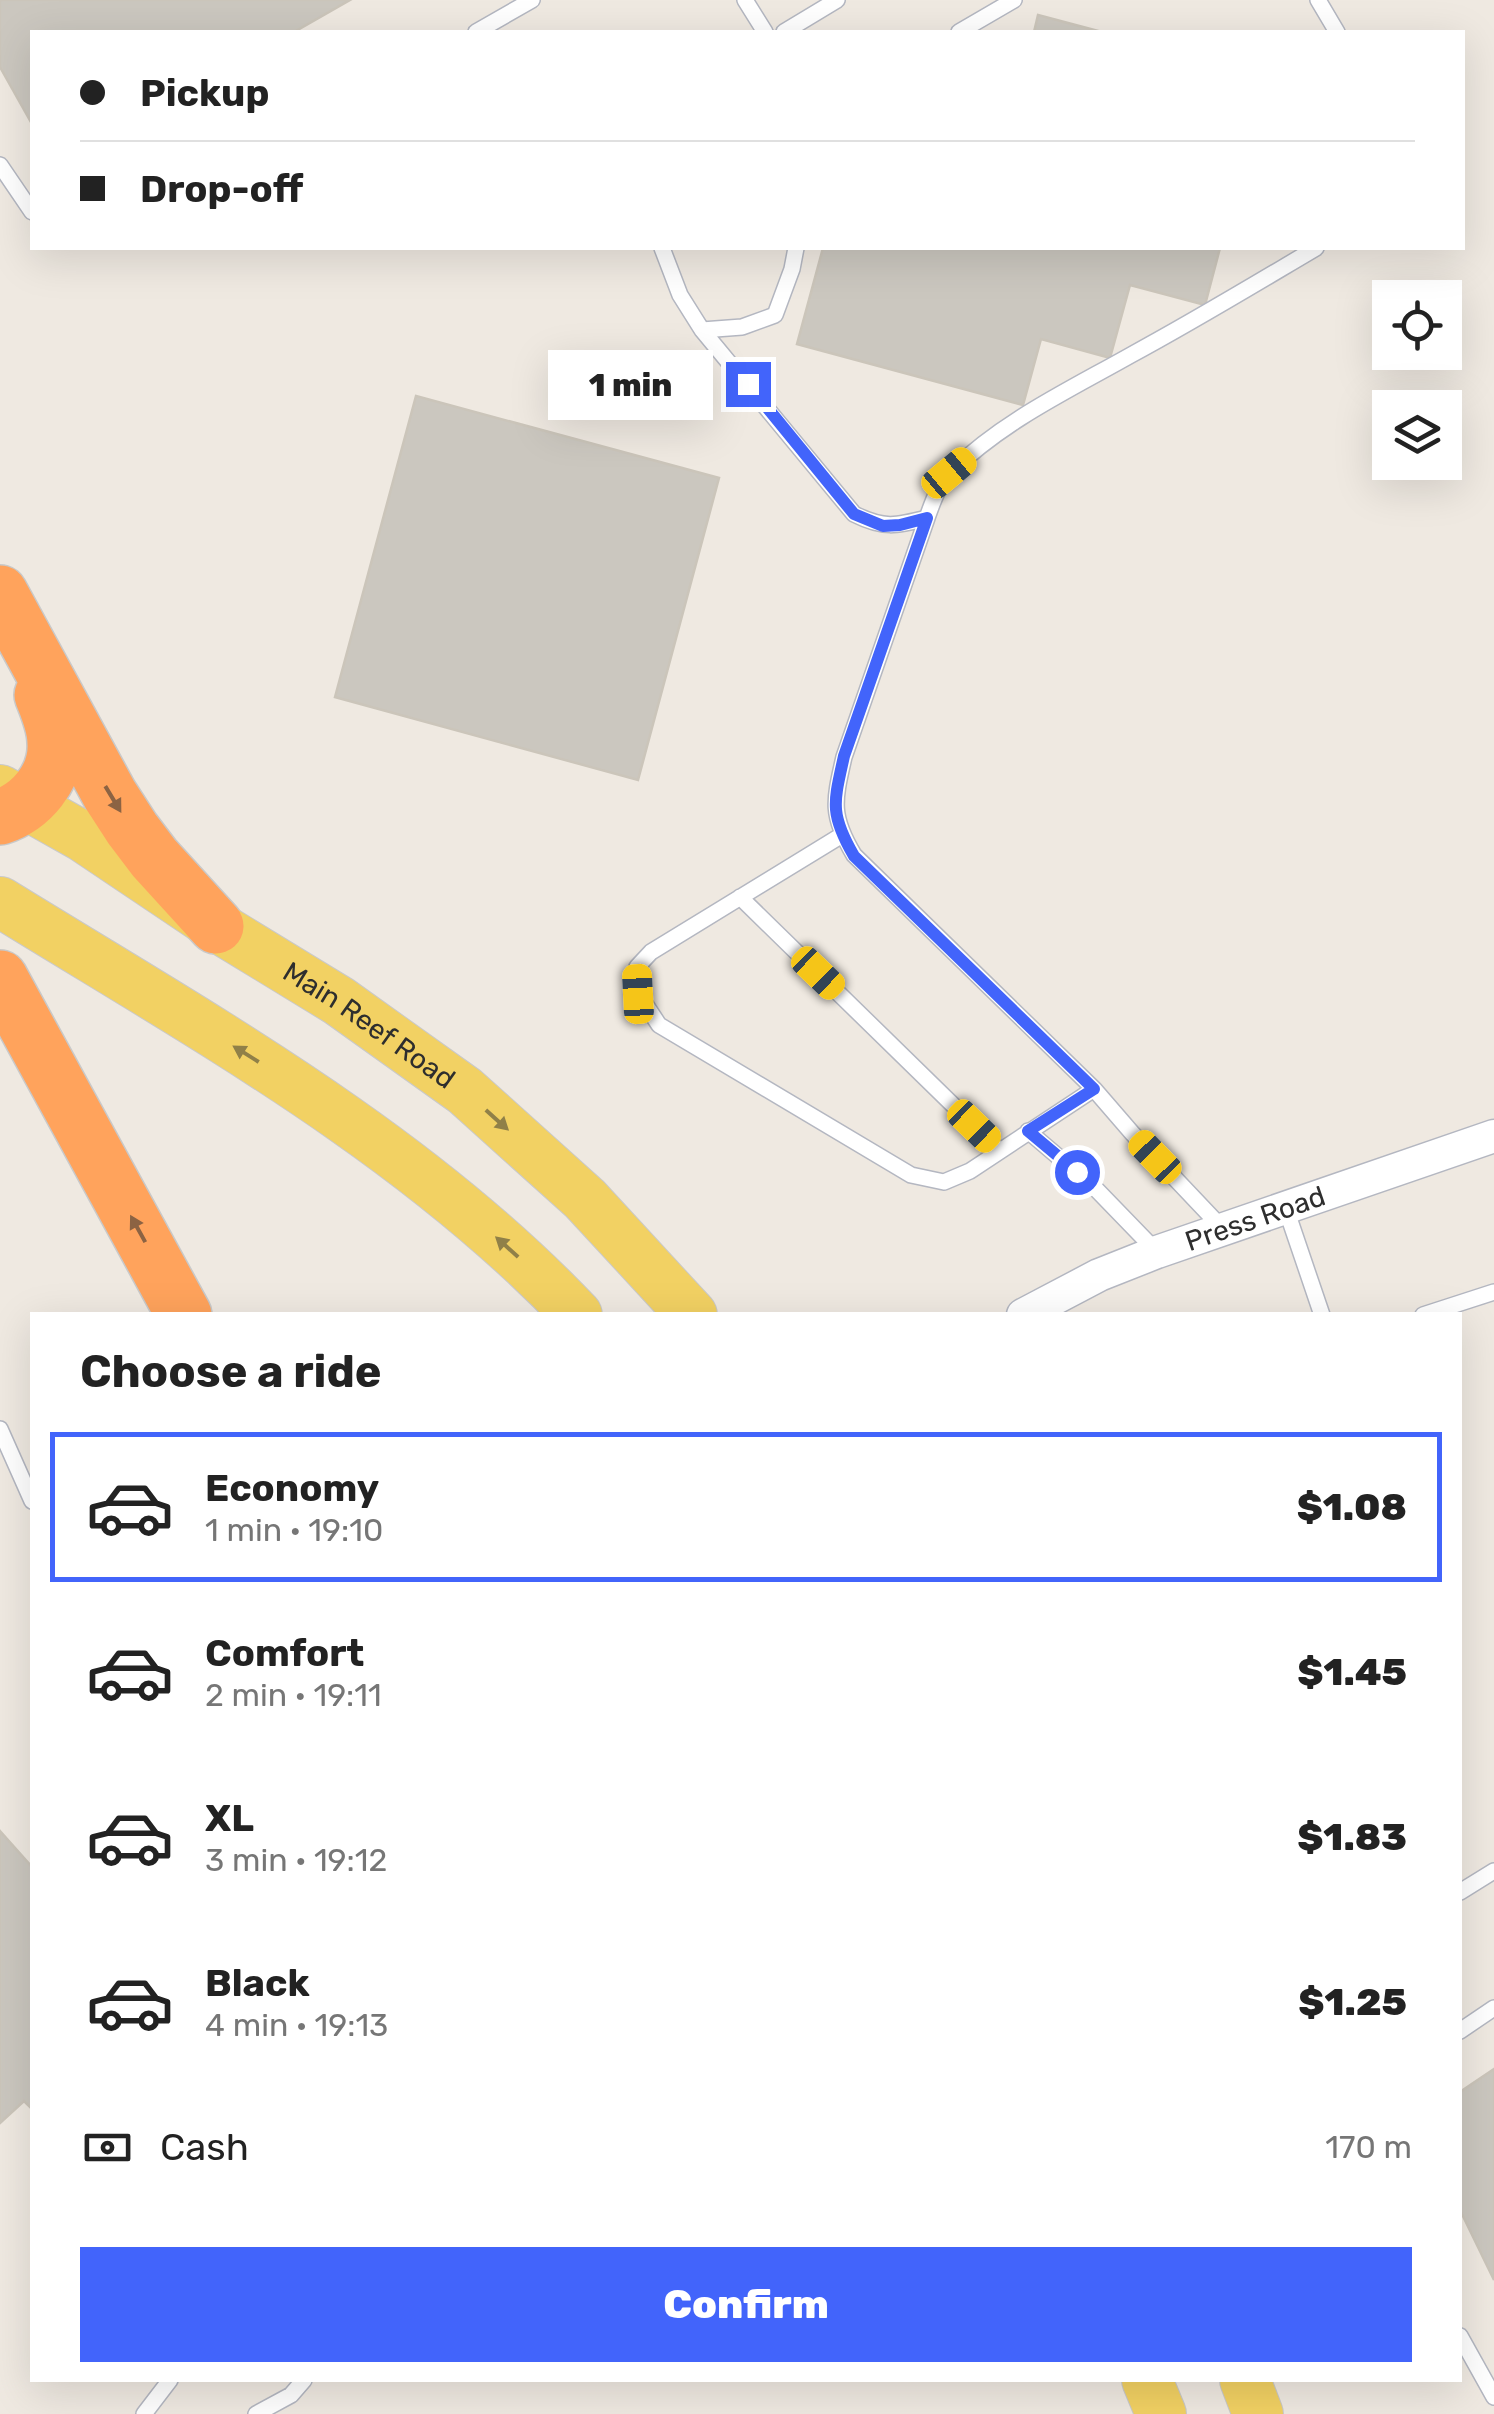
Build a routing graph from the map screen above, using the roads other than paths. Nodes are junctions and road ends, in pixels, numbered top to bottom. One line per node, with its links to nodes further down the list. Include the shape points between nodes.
1 (532, 0): 6 (lane)
2 (744, 0): 7 (lane)
3 (837, 0): 8 (lane)
4 (1014, 0): 9 (lane)
5 (1318, 0): 10 (lane)
6 (480, 30)
7 (764, 30)
8 (787, 30)
9 (962, 30)
10 (1337, 30)
11 (0, 165): 12 (lane)
12 (30, 209)
13 (663, 250): 16 (lane)
14 (796, 250): 16 (lane, via 775,315 742,327)
15 (1313, 250): 17 (lane, via 1024,414 949,473)
16 (702, 330): 17 (lane, via 854,514 883,526)
17 (927, 518): 20 (lane, via 844,756 836,792)
18 (8, 608): 19 (highway, via 56,744 45,784); 23 (highway, one-way to 23, via 132,829)
19 (8, 804): 23 (main road, Main Reef Road, via 82,836)
20 (842, 835): 21 (lane); 25 (lane, via 854,856)
21 (740, 896): 28 (lane); 28 (lane, via 637,967 638,994 659,1025 912,1175 944,1182)
22 (0, 902): 34 (main road, one-way to 22, via 467,1211 384,1145)
23 (216, 926): 35 (main road, Main Reef Road, one-way to 35, via 465,1091 585,1200)
24 (0, 978): 33 (highway, one-way to 24)
25 (1094, 1089): 26 (lane); 30 (lane)
26 (1028, 1131): 28 (lane); 31 (lane)
27 (1494, 1136): 29 (street, Press Road)
28 (1000, 1151)
29 (1286, 1209): 30 (street, Press Road); 37 (lane)
30 (1225, 1230): 31 (street, Press Road)
31 (1157, 1252): 36 (street, Press Road, via 1098,1274)
32 (1494, 1292): 38 (lane)
33 (182, 1312)
34 (573, 1312)
35 (689, 1312)
36 (1028, 1312)
37 (1321, 1312)
38 (1432, 1312)
39 (0, 1429): 40 (lane)
40 (30, 1496)
41 (1494, 1871): 42 (lane)
42 (1462, 1891)
43 (1494, 2008): 44 (lane)
44 (1462, 2031)
45 (1462, 2340): 50 (lane)
46 (168, 2382): 51 (lane)
47 (302, 2382): 52 (lane)
48 (1148, 2382): 53 (main road)
49 (1246, 2382): 54 (main road)
50 (1494, 2396)
51 (144, 2414)
52 (256, 2414)
53 (1161, 2414)
54 (1258, 2414)

